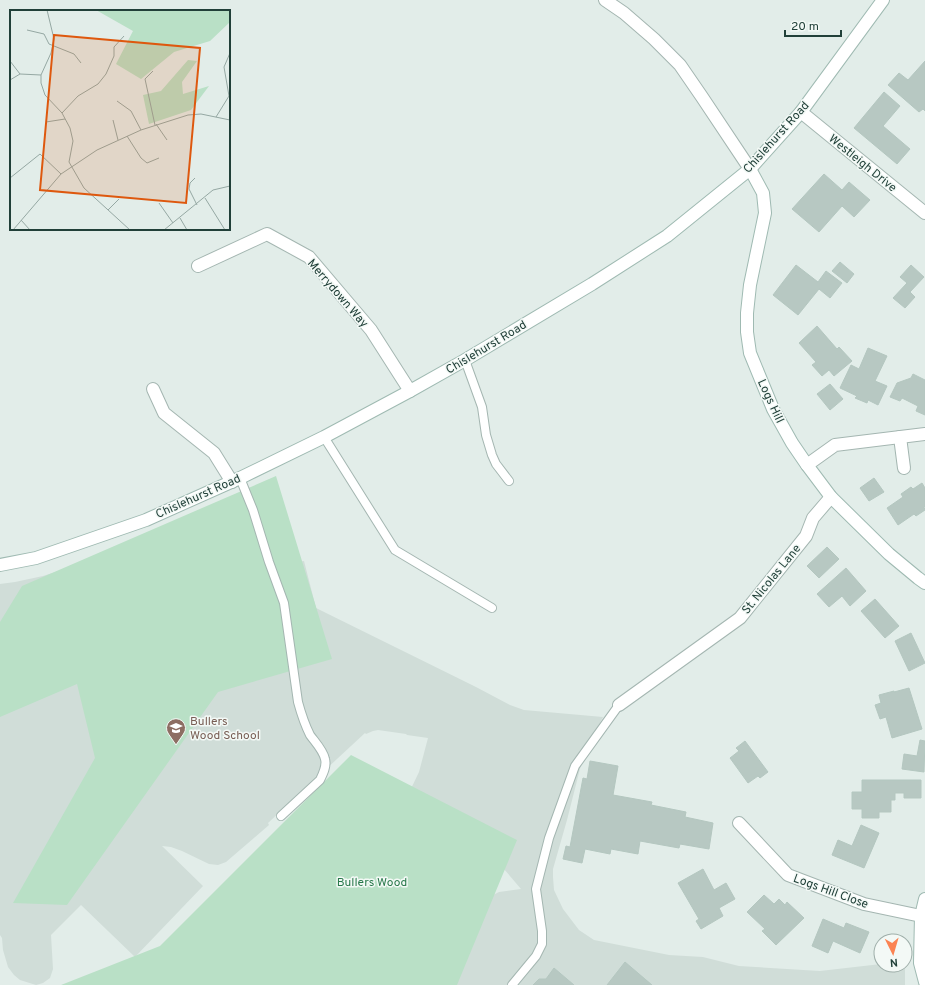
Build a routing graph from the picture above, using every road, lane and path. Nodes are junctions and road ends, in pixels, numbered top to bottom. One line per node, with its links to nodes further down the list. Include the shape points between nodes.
1 (606, 0): 4 (street, Logs Hill, via 654,39 680,65)
2 (883, 0): 3 (street, Chislehurst Road)
3 (801, 112): 4 (street, Chislehurst Road); 5 (street, Westleigh Drive)
4 (750, 169): 7 (street, Chislehurst Road, via 667,236); 13 (street, Logs Hill, via 763,193 765,213 750,285 747,313 750,353 773,409)
5 (925, 213)
6 (198, 266): 9 (street, Merrydown Way, via 267,234 309,257 371,330)
7 (465, 360): 9 (street, Chislehurst Road); 16 (lane, via 482,407 490,450 496,464)
8 (153, 389): 15 (street, via 164,413 214,453)
9 (410, 391): 11 (street, Chislehurst Road)
10 (925, 434): 12 (street)
11 (324, 437): 15 (street, Chislehurst Road); 20 (lane, via 395,550)
12 (900, 437): 13 (street, via 835,445); 14 (street)
13 (807, 466): 17 (street, Logs Hill)
14 (904, 468)
15 (236, 480): 18 (street, Chislehurst Road, via 146,520 36,558); 22 (lane, via 253,510 284,603 302,716 325,760 320,780)
16 (509, 481)
17 (831, 497): 19 (street, Logs Hill, via 889,554); 21 (street, St. Nicolas Lane, via 813,518 806,536 740,618)
18 (0, 565)
19 (925, 583)
20 (492, 608)
21 (619, 705): 27 (lane, via 575,766 549,838 536,889 542,944 536,956)
22 (281, 816)
23 (739, 823): 25 (street, Logs Hill Close, via 788,875 864,904)
24 (925, 899): 25 (street)
25 (923, 917): 26 (street, via 920,963)
26 (925, 982)
27 (512, 985)

